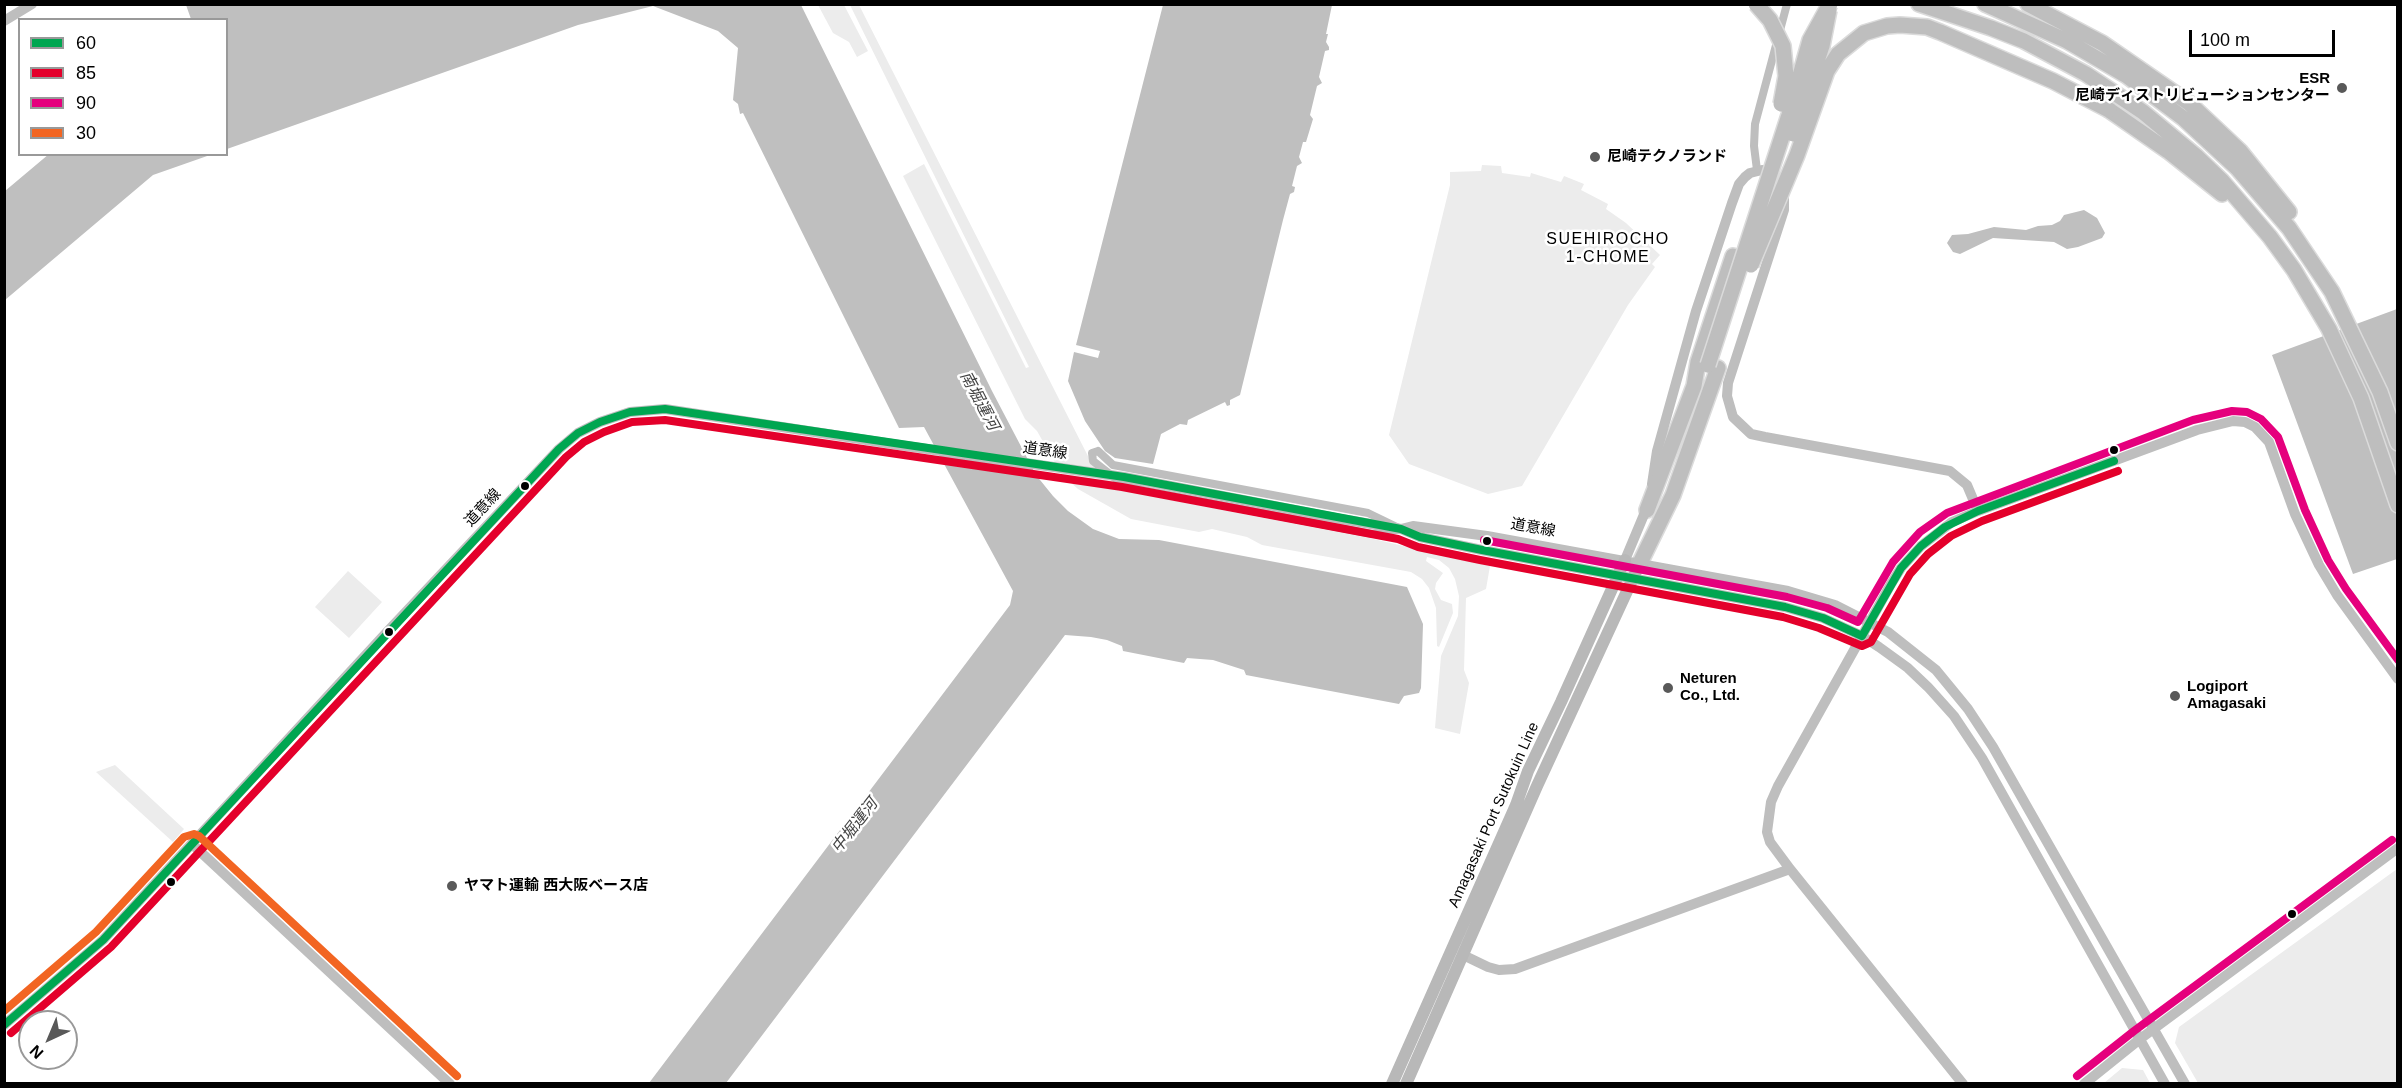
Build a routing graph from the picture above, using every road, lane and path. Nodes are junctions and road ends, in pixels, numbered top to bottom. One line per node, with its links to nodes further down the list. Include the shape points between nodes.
1 (32, 4): 8 (street)
2 (1756, 4): 12 (highway, bridge, via 1770,20 1782,46 1784,94)
3 (1786, 4): 9 (street, via 1755,124)
4 (1829, 4): 10 (highway, bridge, via 1814,70); 12 (highway, bridge, via 1810,40)
5 (1920, 4): 11 (highway, via 2024,41 2125,99 2222,181)
6 (1985, 4): 13 (highway, via 2067,41 2127,76 2230,160 2311,259 2348,322)
7 (2028, 4): 13 (highway, via 2143,70 2188,103 2240,151 2299,226 2340,291 2370,353)
8 (4, 21)
9 (1757, 170): 16 (street, via 1739,184 1696,310 1657,450); 17 (street, via 1766,170 1775,179 1784,199 1784,210 1728,383 1726,396 1733,417 1751,434 1950,471 1967,485)
10 (1751, 265): 11 (highway, bridge, via 1832,62 1864,33 1900,25 1927,27 1959,39 2109,110 2221,193); 12 (highway)
11 (2295, 270): 15 (highway, via 2347,363)
12 (1708, 365): 16 (highway, via 1694,386); 19 (highway, via 1673,495)
13 (2380, 392): 14 (highway)
14 (2397, 443)
15 (2397, 505)
16 (1647, 510): 19 (street)
17 (1978, 511): 22 (street, via 1945,527 1910,557); 24 (street, via 2197,430 2245,422 2269,442 2308,545 2337,595)
18 (1401, 529): 18 (street, via 1372,534 1143,490 1120,482 1093,460 1092,453 1098,451 1113,465 1148,473 1368,513); 19 (street, 道意線, via 1413,526 1487,536); 20 (street, 道意線, via 1420,537); 25 (street, 道意線, bridge, via 1124,477 665,409 630,412 578,433 558,449)
19 (1633, 561): 20 (main road, Amagasaki Port Sutokuin Line); 21 (main road, Amagasaki Port Sutokuin Line); 22 (street, 道意線, via 1799,594)
20 (1618, 575): 21 (street, 道意線); 33 (main road, Amagasaki Port Sutokuin Line)
21 (1634, 578): 23 (street, 道意線, via 1785,607 1823,618); 28 (main road, Amagasaki Port Sutokuin Line)
22 (1869, 621): 23 (street); 30 (street, 道意線, via 1922,657 1968,709)
23 (1862, 636): 27 (street, via 1771,802 1767,832); 31 (street, 道意線, via 1908,668 1954,716 1982,758)
24 (2397, 679)
25 (192, 844): 29 (street, 道意線, via 103,940); 32 (street)
26 (2397, 848): 30 (street)
27 (1791, 869): 28 (street, via 1515,969 1499,970); 35 (street)
28 (1463, 955): 34 (main road, Amagasaki Port Sutokuin Line)
29 (4, 1025)
30 (2154, 1029): 31 (street); 38 (street, 道意線)
31 (2140, 1039): 36 (street); 37 (street, 道意線)
32 (450, 1083)
33 (1392, 1083)
34 (1406, 1083)
35 (1963, 1083)
36 (2084, 1083)
37 (2165, 1083)
38 (2185, 1083)

